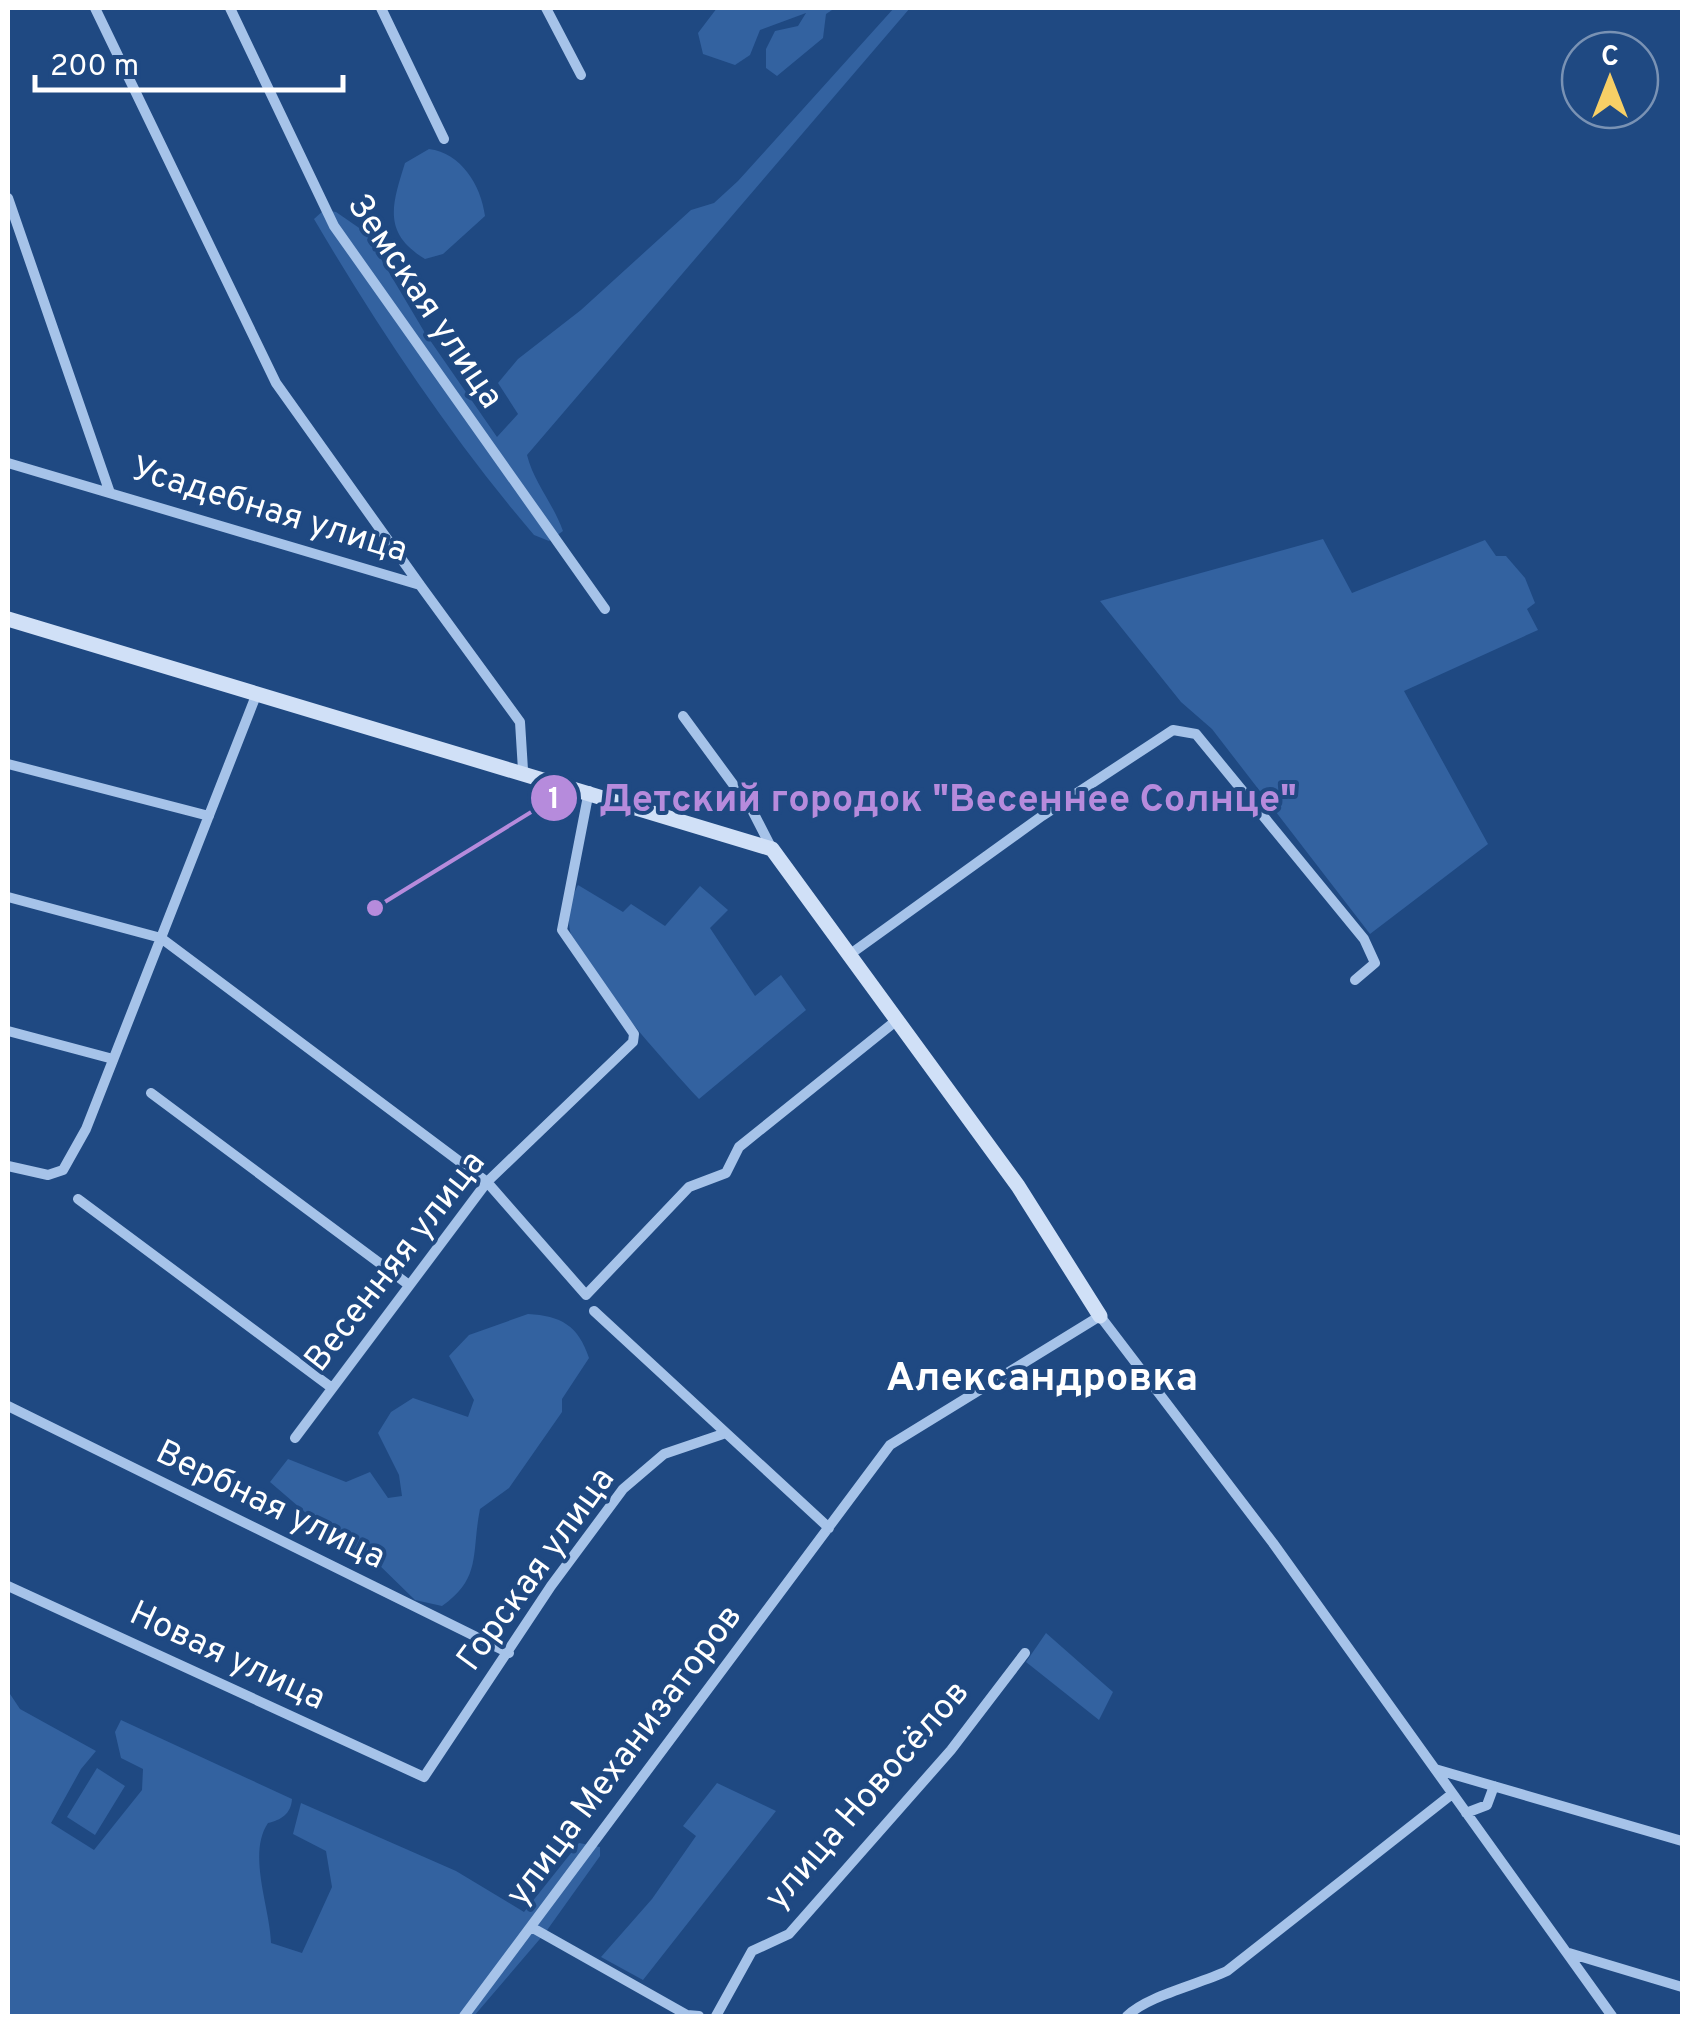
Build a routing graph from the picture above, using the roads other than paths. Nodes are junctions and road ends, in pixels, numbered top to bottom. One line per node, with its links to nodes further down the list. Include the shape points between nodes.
1 (95, 8): 10 (street, via 276,383)
2 (230, 8): 11 (street, Земская улица, via 334,226)
3 (381, 8): 6 (street)
4 (546, 8): 5 (street)
5 (581, 75)
6 (444, 139)
7 (8, 198): 9 (street)
8 (8, 463): 9 (street, Усадебная улица)
9 (110, 493): 10 (street, Усадебная улица)
10 (420, 585): 16 (street, Усадебная улица, via 520,722)
11 (605, 609)
12 (8, 619): 13 (street)
13 (257, 694): 16 (street); 18 (street)
14 (684, 716): 19 (street)
15 (8, 764): 18 (street)
16 (523, 770): 17 (street)
17 (590, 791): 19 (street); 29 (street, Весенняя улица, via 562,930 634,1034 633,1042)
18 (209, 816): 21 (street)
19 (772, 848): 22 (street)
20 (8, 897): 21 (street)
21 (160, 938): 26 (street); 29 (street)
22 (849, 955): 23 (street, via 1173,730 1196,734 1364,939 1375,963); 24 (street)
23 (1356, 980)
24 (897, 1020): 29 (street, via 739,1147 726,1173 689,1187 586,1296); 33 (street, via 1018,1186)
25 (8, 1031): 26 (street)
26 (113, 1060): 28 (street, via 63,1170 48,1175)
27 (151, 1093): 31 (street)
28 (8, 1166)
29 (487, 1182): 31 (street, Весенняя улица)
30 (78, 1199): 34 (street)
31 (410, 1286): 34 (street, Весенняя улица)
32 (594, 1311): 36 (street)
33 (1100, 1316): 38 (street, улица Механизаторов, via 904,1432); 42 (street)
34 (332, 1388): 37 (street, Весенняя улица)
35 (8, 1406): 41 (street, Вербная улица)
36 (726, 1434): 38 (street); 41 (street, Горская улица, via 664,1454 623,1489)
37 (295, 1438)
38 (829, 1528): 48 (street, улица Механизаторов)
39 (8, 1586): 43 (street, Новая улица)
40 (1025, 1652): 53 (street, улица Новосёлов, via 951,1750 789,1934 752,1951)
41 (509, 1653): 43 (street, Горская улица)
42 (1434, 1769): 44 (street); 45 (street)
43 (424, 1778)
44 (1494, 1786): 46 (street, via 1487,1806); 47 (street)
45 (1452, 1794): 46 (street); 54 (street, via 1226,1971 1140,2003)
46 (1466, 1813): 49 (street)
47 (1682, 1841)
48 (532, 1927): 51 (street, улица Механизаторов); 52 (street)
49 (1568, 1952): 50 (street); 55 (street)
50 (1682, 1986)
51 (464, 2016)
52 (699, 2016)
53 (716, 2016)
54 (1127, 2016)
55 (1612, 2016)

